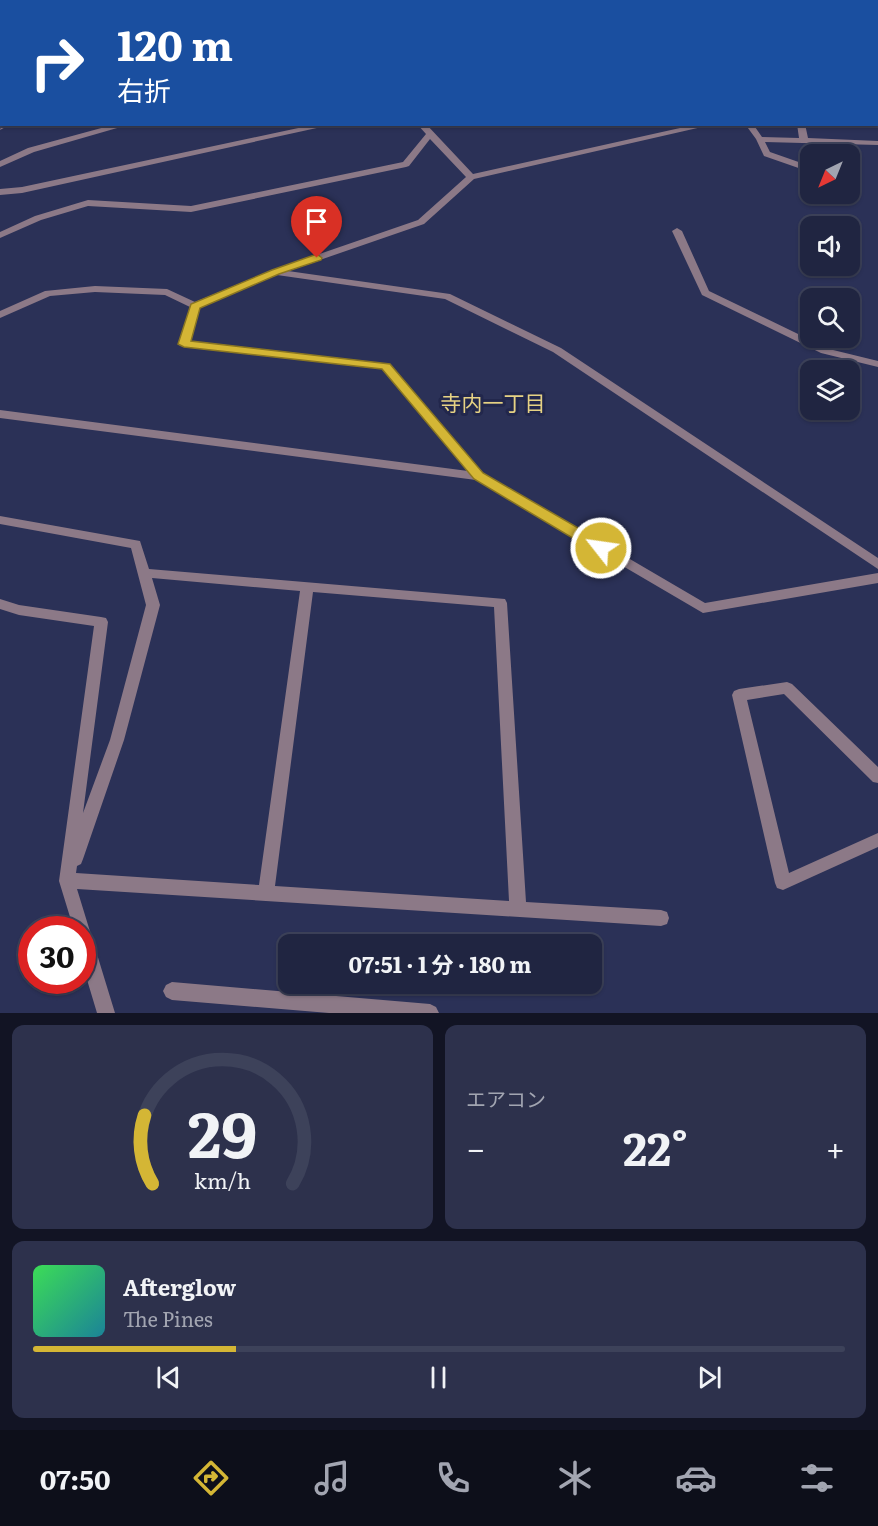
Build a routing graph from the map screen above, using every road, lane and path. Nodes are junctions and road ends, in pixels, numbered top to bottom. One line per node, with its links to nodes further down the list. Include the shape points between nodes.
1 (121, 126): 11 (street, via 31,150)
2 (322, 126): 14 (street)
3 (423, 126): 7 (street)
4 (702, 126): 13 (street)
5 (750, 126): 8 (street)
6 (801, 126): 9 (street)
7 (430, 134): 13 (street); 16 (street, via 406,165 192,209 88,203)
8 (760, 139): 9 (street); 12 (street, via 767,154)
9 (804, 141): 10 (street)
10 (878, 143)
11 (0, 164)
12 (800, 166)
13 (471, 177): 17 (street, via 421,222)
14 (0, 192)
15 (677, 231): 20 (street, via 705,293 825,351)
16 (0, 235)
17 (276, 272): 18 (street); 24 (street, via 447,296 556,350)
18 (195, 306): 19 (street, via 167,292 95,289 48,293); 22 (street, via 184,344 386,366)
19 (0, 315)
20 (878, 364)
21 (0, 414): 22 (street)
22 (479, 476): 26 (street, via 703,608)
23 (0, 520): 25 (street, via 136,544)
24 (878, 564)
25 (144, 573): 27 (street); 31 (street, via 153,605 117,740)
26 (878, 578)
27 (307, 587): 32 (street); 33 (street, via 500,603)
28 (0, 604): 31 (street, via 101,622)
29 (878, 777): 30 (street, via 787,688 739,695 783,884)
30 (878, 840)
31 (67, 881): 32 (street); 34 (street)
32 (266, 893): 33 (street)
33 (518, 910): 35 (street)
34 (78, 916)
35 (661, 918)
36 (96, 979): 38 (street)
37 (172, 991): 39 (street)
38 (106, 1013)
39 (430, 1013)

